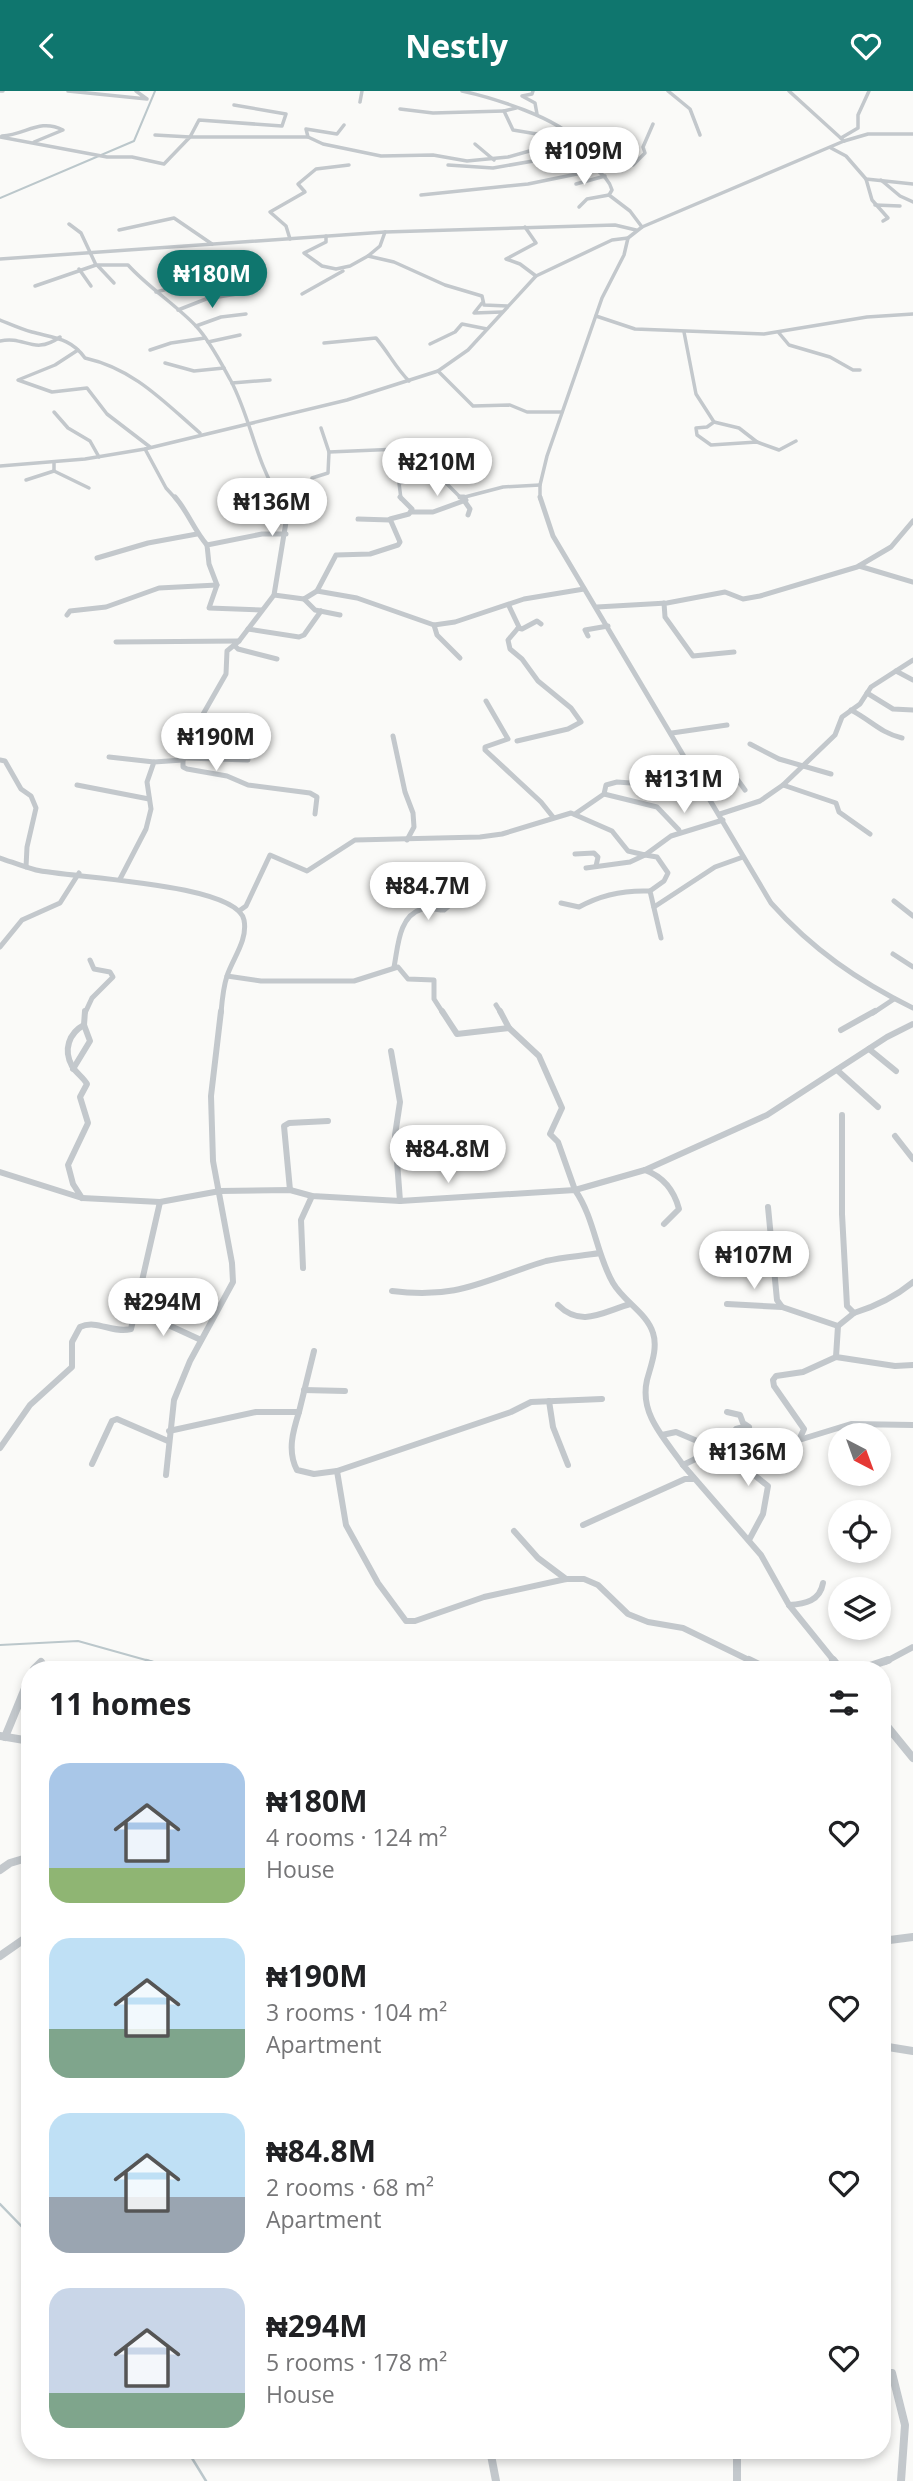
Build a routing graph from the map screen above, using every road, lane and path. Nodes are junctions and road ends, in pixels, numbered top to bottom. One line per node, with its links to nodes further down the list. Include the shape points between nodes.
1 (68, 91): 2 (street, via 147,99)
2 (136, 91)
3 (362, 91): 11 (street)
4 (462, 91): 10 (street)
5 (494, 91): 10 (street)
6 (533, 91): 16 (street, via 522,96 535,103)
7 (668, 91): 24 (street, via 692,111)
8 (789, 91): 29 (street)
9 (869, 91): 29 (street, via 858,115 858,128)
10 (486, 95): 13 (street)
11 (360, 102)
12 (234, 105): 19 (street, via 285,112)
13 (516, 108): 15 (street); 16 (street)
14 (400, 109): 15 (street)
15 (504, 111): 21 (street, via 513,130)
16 (537, 114): 21 (street)
17 (653, 124): 38 (street, via 643,147 645,153 637,163)
18 (344, 125): 27 (street, via 337,134 307,128)
19 (282, 126): 25 (street); 26 (street, via 199,120)
20 (607, 131): 28 (street)
21 (563, 133): 28 (street)
22 (913, 134): 29 (street)
23 (155, 135): 26 (street)
24 (700, 135)
25 (283, 136): 26 (street, via 219,141); 27 (street)
26 (190, 137): 30 (street, via 164,164)
27 (308, 137): 35 (street, via 382,156)
28 (572, 138): 32 (street)
29 (842, 139): 33 (street)
30 (33, 142): 30 (street, via 14,140 0,137 34,124 63,130)
31 (475, 144): 35 (street)
32 (579, 146): 34 (street); 35 (street, via 533,150)
33 (831, 148): 40 (street, via 846,156); 53 (street)
34 (584, 157): 37 (street, via 562,156 493,168); 38 (street)
35 (494, 160)
36 (349, 165): 59 (street, via 315,169 298,185 305,192 270,212 286,226)
37 (448, 165)
38 (598, 169): 39 (street); 44 (street, via 530,184)
39 (605, 176): 42 (street); 45 (street, via 612,190)
40 (866, 179): 41 (street); 47 (street)
41 (881, 180): 43 (street); 46 (street)
42 (576, 184)
43 (913, 184)
44 (421, 195)
45 (609, 195): 49 (street, via 587,199); 53 (street)
46 (913, 202)
47 (875, 205): 48 (street); 50 (street, via 888,218)
48 (900, 206)
49 (579, 207)
50 (883, 221)
51 (69, 224): 61 (street, via 81,233)
52 (525, 227): 55 (street, via 615,225); 56 (street); 68 (street, via 536,243 506,258)
53 (642, 227): 55 (street)
54 (120, 230): 60 (street, via 174,218)
55 (636, 230): 58 (street)
56 (385, 232): 57 (street); 62 (street, via 380,246)
57 (327, 236): 59 (street); 66 (street, via 326,242 304,255 335,269)
58 (628, 238): 68 (street, via 612,240); 81 (street)
59 (290, 239): 60 (street)
60 (212, 244): 61 (street)
61 (91, 252): 63 (street); 64 (street)
62 (368, 256): 66 (street); 75 (street, via 482,296)
63 (0, 259)
64 (97, 265): 65 (street); 69 (street); 72 (street, via 128,265)
65 (79, 269): 70 (street); 71 (street)
66 (348, 269): 74 (street)
67 (234, 272): 72 (street)
68 (536, 276): 76 (street)
69 (114, 283)
70 (35, 286)
71 (91, 286)
72 (156, 292): 77 (street)
73 (243, 293): 77 (street, via 206,299)
74 (302, 294)
75 (482, 303): 76 (street); 78 (street, via 474,313)
76 (507, 306): 78 (street)
77 (178, 310): 83 (street)
78 (502, 312): 84 (street)
79 (246, 314): 83 (street)
80 (913, 314): 86 (street)
81 (596, 316): 85 (street, via 635,329); 103 (street)
82 (0, 320): 88 (street)
83 (196, 326): 89 (street)
84 (487, 329): 92 (street, via 462,324); 98 (street, via 457,360)
85 (684, 332): 86 (street); 104 (street, via 696,394)
86 (779, 333): 97 (street, via 789,345)
87 (240, 335): 89 (street)
88 (60, 337): 90 (street, via 42,347 25,347 13,338); 93 (street)
89 (206, 340): 94 (street); 96 (street)
90 (0, 341)
91 (324, 343): 100 (street, via 376,338)
92 (430, 344)
93 (78, 350): 107 (street, via 85,358 131,375); 110 (street, via 18,380 52,393 87,388 109,417)
94 (150, 350)
95 (165, 363): 96 (street, via 197,373)
96 (224, 367): 101 (street)
97 (860, 370)
98 (438, 371): 100 (street); 103 (street, via 473,407 510,405 527,412)
99 (270, 380): 101 (street)
100 (408, 381): 105 (street)
101 (232, 383): 105 (street)
102 (54, 412): 112 (street, via 68,428 90,441)
103 (562, 412): 119 (street)
104 (714, 422): 109 (street, via 739,428); 109 (street, via 696,428 696,435 711,445)
105 (247, 423): 107 (street); 128 (street, via 270,485 281,498)
106 (321, 428): 111 (street)
107 (200, 433): 110 (street)
108 (796, 441): 109 (street, via 779,450)
109 (757, 442)
110 (148, 448): 112 (street); 127 (street, via 166,488 191,518)
111 (329, 452): 116 (street, via 423,448); 117 (street, via 328,473)
112 (99, 457): 113 (street)
113 (54, 461): 114 (street); 115 (street)
114 (0, 465)
115 (54, 471): 118 (street); 120 (street)
116 (436, 473): 121 (street); 122 (street, via 400,484 401,501)
117 (312, 478)
118 (26, 480)
119 (540, 485): 121 (street, via 503,487); 134 (street, via 544,516)
120 (89, 488)
121 (463, 499): 122 (street, via 438,511); 123 (street, via 470,509)
122 (411, 512): 125 (street)
123 (468, 515)
124 (358, 519): 125 (street)
125 (390, 520): 135 (street, via 398,545 363,556 336,555)
126 (913, 521): 131 (street, via 891,547)
127 (197, 534): 129 (street); 130 (street)
128 (286, 534): 129 (street); 136 (street)
129 (207, 545): 133 (street)
130 (97, 558)
131 (859, 566): 132 (street); 138 (street, via 760,596 743,599 725,592)
132 (913, 582)
133 (217, 585): 141 (street, via 211,610); 143 (street, via 159,588)
134 (584, 589): 139 (street); 140 (street)
135 (317, 591): 137 (street); 146 (street, via 357,598)
136 (274, 595): 137 (street); 141 (street)
137 (304, 599): 142 (street)
138 (664, 603): 140 (street); 153 (street, via 665,617 693,656)
139 (509, 606): 146 (street); 148 (street)
140 (597, 607): 147 (street)
141 (262, 610): 149 (street)
142 (321, 611): 144 (street); 149 (street, via 299,637)
143 (67, 615)
144 (341, 615)
145 (541, 624): 148 (street, via 537,621)
146 (434, 625): 154 (street, via 437,635)
147 (608, 626): 150 (street, via 585,630); 164 (street)
148 (518, 628): 167 (street, via 508,640 510,649 580,722)
149 (248, 629): 152 (street)
150 (589, 636)
151 (116, 642): 152 (street)
152 (236, 643): 155 (street); 170 (street, via 227,651 226,674)
153 (734, 652)
154 (460, 658)
155 (277, 659)
156 (913, 660): 157 (street)
157 (896, 671): 158 (street); 159 (street)
158 (913, 680)
159 (867, 693): 161 (street); 162 (street, via 893,709)
160 (486, 701): 185 (street, via 508,739 485,750)
161 (851, 710): 166 (street, via 882,733); 175 (street, via 828,743)
162 (913, 710)
163 (727, 725): 164 (street)
164 (672, 733): 174 (street)
165 (393, 736): 189 (street, via 413,813 414,827)
166 (902, 738)
167 (517, 741)
168 (750, 744): 175 (street)
169 (109, 757): 173 (street)
170 (184, 759): 172 (street); 173 (street); 183 (street, via 187,769 227,776 242,784 310,793 317,797)
171 (0, 760): 195 (street, via 36,808)
172 (248, 760)
173 (154, 762): 182 (street, via 147,782)
174 (690, 764): 180 (street, via 724,761); 186 (street)
175 (802, 765): 177 (street); 178 (street)
176 (648, 770): 181 (street, via 631,783 606,785)
177 (831, 775)
178 (783, 785): 186 (street); 188 (street, via 836,803 839,812)
179 (77, 786): 182 (street)
180 (745, 790)
181 (604, 794): 184 (street); 187 (street, via 657,807)
182 (149, 799): 198 (street, via 146,829)
183 (315, 814)
184 (575, 814): 185 (street); 191 (street, via 612,831 628,851)
185 (553, 817): 189 (street, via 502,834)
186 (722, 817): 187 (street); 193 (street)
187 (679, 830): 191 (street)
188 (870, 834)
189 (407, 839): 204 (street, via 355,840 307,871 270,855 246,906)
190 (575, 854): 194 (street, via 594,853)
191 (645, 855): 194 (street, via 630,862); 200 (street, via 657,857 668,873)
192 (0, 857): 195 (street)
193 (743, 857): 203 (street, via 715,867); 213 (street, via 791,927 836,966)
194 (596, 866): 196 (street)
195 (26, 867): 197 (street)
196 (586, 868)
197 (79, 873): 198 (street); 207 (street, via 60,903 22,920)
198 (120, 879): 204 (street, via 216,897)
199 (457, 890): 210 (street, via 444,910 422,909 410,917 397,943)
200 (650, 891): 202 (street, via 626,890 579,907); 203 (street)
201 (894, 901): 205 (street)
202 (561, 903)
203 (654, 907): 206 (street)
204 (239, 911): 212 (street, via 244,918 244,936)
205 (913, 916)
206 (661, 938)
207 (0, 947)
208 (893, 954): 211 (street)
209 (90, 960): 219 (street, via 94,969 113,977 97,991)
210 (394, 967): 212 (street, via 354,981); 220 (street, via 408,979 434,980 435,999 457,1034)
211 (913, 967)
212 (227, 977): 236 (street, via 211,1096 213,1161)
213 (894, 999): 216 (street); 221 (street)
214 (913, 999): 216 (street)
215 (496, 1005): 220 (street)
216 (906, 1005): 217 (street)
217 (913, 1008)
218 (913, 1024): 222 (street)
219 (84, 1025): 224 (street, via 90,1041); 224 (street, via 68,1044)
220 (509, 1028): 235 (street, via 539,1056 559,1097 562,1108 550,1134 558,1142)
221 (841, 1030)
222 (869, 1049): 225 (street); 226 (street)
223 (391, 1051): 239 (street, via 400,1102 395,1135)
224 (73, 1069): 238 (street, via 86,1080 80,1097 88,1123 66,1164 68,1178)
225 (837, 1070): 227 (street); 232 (street, via 767,1115)
226 (896, 1071)
227 (878, 1107)
228 (842, 1115): 251 (street, via 846,1293 847,1306)
229 (328, 1121): 234 (street, via 284,1126)
230 (895, 1136): 231 (street)
231 (913, 1159)
232 (645, 1170): 235 (street); 242 (street, via 666,1179 678,1203 676,1215)
233 (0, 1172): 238 (street)
234 (290, 1190): 236 (street); 237 (street)
235 (575, 1190): 239 (street); 243 (street)
236 (220, 1191): 240 (street); 254 (street, via 233,1282)
237 (312, 1196): 239 (street); 244 (street, via 301,1220)
238 (82, 1198): 240 (street)
239 (400, 1201)
240 (160, 1202): 252 (street)
241 (768, 1207): 250 (street, via 777,1300)
242 (664, 1224)
243 (600, 1253): 246 (street, via 547,1261 452,1292); 247 (street, via 619,1294)
244 (303, 1268)
245 (913, 1282): 251 (street, via 879,1304)
246 (392, 1291)
247 (630, 1304): 249 (street, via 579,1319); 267 (street, via 650,1324 654,1337 645,1395 649,1416)
248 (727, 1304): 250 (street)
249 (558, 1305)
250 (782, 1307): 253 (street)
251 (854, 1313): 253 (street)
252 (132, 1316): 254 (street, via 164,1323); 271 (street, via 127,1332 83,1324 72,1340 72,1367 30,1405)
253 (838, 1326): 256 (street)
254 (201, 1340): 266 (street, via 174,1401)
255 (314, 1351): 258 (street)
256 (836, 1357): 257 (street, via 895,1366); 269 (street, via 773,1380 804,1429)
257 (913, 1364)
258 (304, 1390): 259 (street); 262 (street)
259 (345, 1391)
260 (602, 1399): 261 (street)
261 (549, 1401): 274 (street, via 553,1427); 276 (street, via 531,1402)
262 (299, 1412): 266 (street, via 256,1412); 276 (street, via 293,1430 294,1466 314,1473)
263 (727, 1412): 265 (street, via 740,1415)
264 (913, 1425): 269 (street, via 851,1425)
265 (750, 1429): 268 (street, via 736,1429); 269 (street, via 770,1458)
266 (169, 1431): 270 (street)
267 (662, 1435): 272 (street, via 676,1432); 275 (street)
268 (729, 1437): 272 (street); 281 (street, via 741,1440 734,1459 768,1486 766,1508)
269 (799, 1440)
270 (168, 1441): 273 (street, via 117,1419); 277 (street)
271 (0, 1448)
272 (716, 1449): 275 (street)
273 (92, 1464)
274 (568, 1465)
275 (682, 1465): 278 (street)
276 (337, 1471): 282 (street, via 346,1525 378,1583 406,1621)
277 (166, 1475)
278 (693, 1479): 279 (street); 281 (street)
279 (583, 1525)
280 (514, 1531): 282 (street, via 538,1558)
281 (749, 1540): 284 (street)
282 (566, 1579): 286 (street, via 598,1585 628,1614 683,1628)
283 (823, 1583): 284 (street, via 815,1599)
284 (789, 1605): 287 (street)
285 (913, 1647): 288 (street)
286 (751, 1661)
287 (834, 1661)
288 (888, 1661)
289 (21, 1696): 291 (street)
290 (891, 1731): 293 (street)
291 (3, 1736): 292 (street)
292 (21, 1739)
293 (913, 1758)
294 (21, 1860): 295 (street)
295 (0, 1870)
296 (913, 1937): 297 (street)
297 (891, 1940)
298 (21, 1941): 299 (street)
299 (0, 1956)
300 (891, 2047): 301 (street)
301 (913, 2051)
302 (892, 2373): 307 (street, via 905,2425)
303 (492, 2459): 305 (street)
304 (737, 2459): 306 (street)
305 (496, 2481)
306 (737, 2481)
307 (901, 2481)

